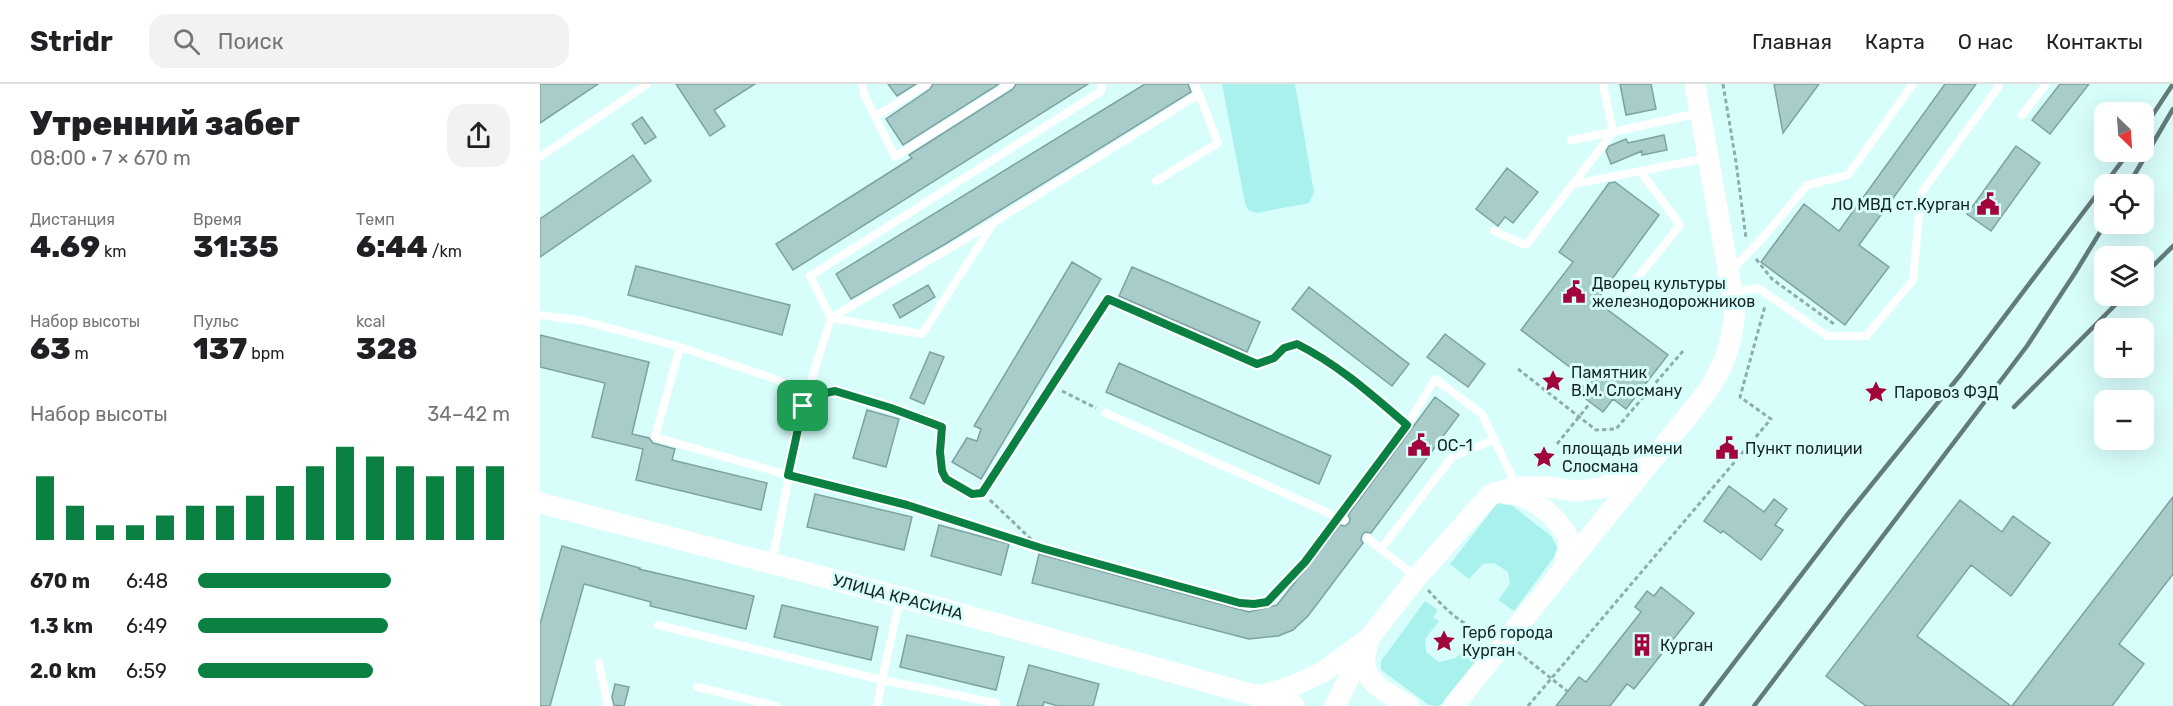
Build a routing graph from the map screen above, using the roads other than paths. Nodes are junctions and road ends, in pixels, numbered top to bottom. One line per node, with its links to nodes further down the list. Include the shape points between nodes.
1 (647, 84): 18 (lane)
2 (862, 84): 15 (lane)
3 (927, 84): 15 (lane)
4 (1010, 84): 15 (lane, via 895,157)
5 (1102, 84): 28 (lane, via 1101,91 810,276)
6 (1194, 84): 12 (lane)
7 (1603, 84): 16 (lane)
8 (1695, 84): 13 (main road)
9 (1913, 84): 25 (lane, via 1848,175 1807,185 1750,252)
10 (1998, 84): 25 (lane, via 1921,193 1912,280 1866,336 1827,336 1758,288)
11 (2046, 84): 14 (lane)
12 (1199, 94): 21 (lane, via 1218,143); 23 (lane)
13 (1700, 113): 16 (lane); 19 (main road)
14 (2022, 115)
15 (875, 117)
16 (1613, 132): 17 (lane); 22 (lane)
17 (1571, 140)
18 (540, 157)
19 (1708, 157): 20 (lane); 25 (main road)
20 (1640, 171): 22 (lane); 26 (lane, via 1680,225)
21 (1156, 181)
22 (1574, 184): 24 (lane, via 1526,245)
23 (994, 222): 28 (lane); 28 (lane, via 922,334)
24 (1494, 231)
25 (1730, 283): 34 (main road, via 1735,309 1726,359 1703,397)
26 (1625, 293)
27 (540, 315): 29 (lane, via 584,321)
28 (831, 318): 30 (lane)
29 (680, 347): 30 (lane, via 778,380 800,398); 35 (lane, via 655,437)
30 (803, 406): 32 (lane, via 821,394 835,391 942,427 940,452 946,479 972,494 982,493 1108,299 1257,364 1297,344 1355,380); 35 (lane)
31 (1106, 413): 40 (lane)
32 (1407, 425): 33 (lane, via 1435,379 1482,414); 40 (lane)
33 (1495, 439): 36 (lane); 43 (lane, via 1452,457)
34 (1654, 456): 36 (main road, via 1625,478 1601,488 1577,491); 45 (main road)
35 (788, 475): 39 (lane); 44 (lane)
36 (1516, 487): 37 (main road)
37 (1491, 494): 45 (main road, via 1518,494 1562,525 1570,541); 46 (main road)
38 (540, 503): 44 (main road, УЛИЦА КРАСИНА)
39 (907, 505)
40 (1342, 518): 42 (lane, via 1267,602 1254,604)
41 (1367, 538): 43 (lane)
42 (1041, 548)
43 (1381, 549): 46 (lane)
44 (771, 564): 47 (main road, УЛИЦА КРАСИНА)
45 (1564, 567): 62 (main road)
46 (1417, 578): 49 (main road)
47 (900, 597): 51 (lane); 53 (main road, УЛИЦА КРАСИНА)
48 (658, 625): 51 (lane)
49 (1368, 639): 53 (main road, via 1323,672); 60 (main road); 61 (main road, via 1364,664 1369,678)
50 (599, 663): 56 (lane)
51 (882, 680): 55 (lane); 58 (lane)
52 (697, 687): 54 (lane)
53 (1262, 701): 59 (main road, УЛИЦА КРАСИНА)
54 (736, 702): 57 (lane)
55 (996, 703)
56 (608, 706)
57 (776, 706)
58 (877, 706)
59 (1294, 706)
60 (1335, 706)
61 (1409, 706)
62 (1453, 706)

